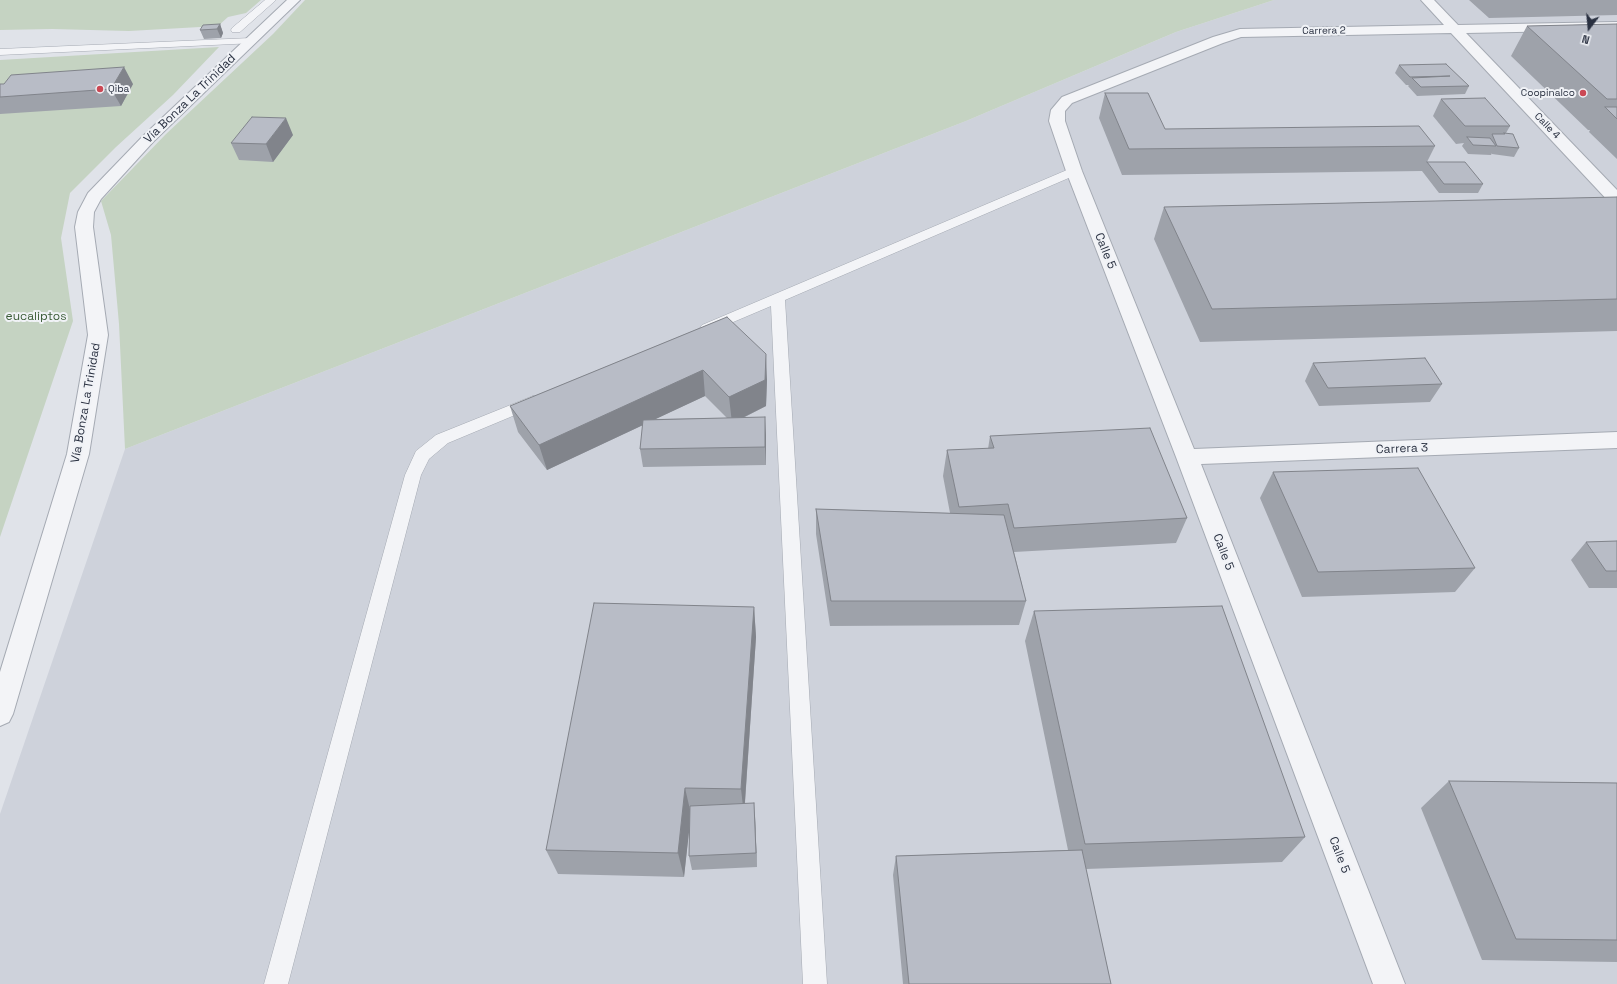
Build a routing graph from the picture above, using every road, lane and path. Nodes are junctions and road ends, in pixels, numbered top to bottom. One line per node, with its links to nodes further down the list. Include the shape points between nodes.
1 (271, 0): 6 (lane)
2 (294, 0): 7 (street, Vía Bonza La Trinidad)
3 (1427, 0): 5 (street, Calle 4)
4 (1617, 26): 5 (street, Carrera 2)
5 (1452, 28): 9 (street, Carrera 2, via 1240,33 1067,100 1058,110); 11 (street, Calle 4)
6 (236, 30)
7 (251, 41): 8 (lane); 17 (street, Vía Bonza La Trinidad, via 148,138 94,197 86,212 84,227 98,335 76,462)
8 (0, 52)
9 (1057, 121): 10 (street, Calle 5)
10 (1074, 171): 12 (lane); 16 (street, Calle 5)
11 (1617, 200)
12 (778, 298): 13 (lane); 19 (lane)
13 (698, 332)
14 (544, 396): 18 (lane, via 442,439 422,455 413,474)
15 (1617, 440): 16 (street, Carrera 3)
16 (1187, 457): 20 (street, Calle 5)
17 (0, 714)
18 (276, 984)
19 (815, 984)
20 (1389, 984)

